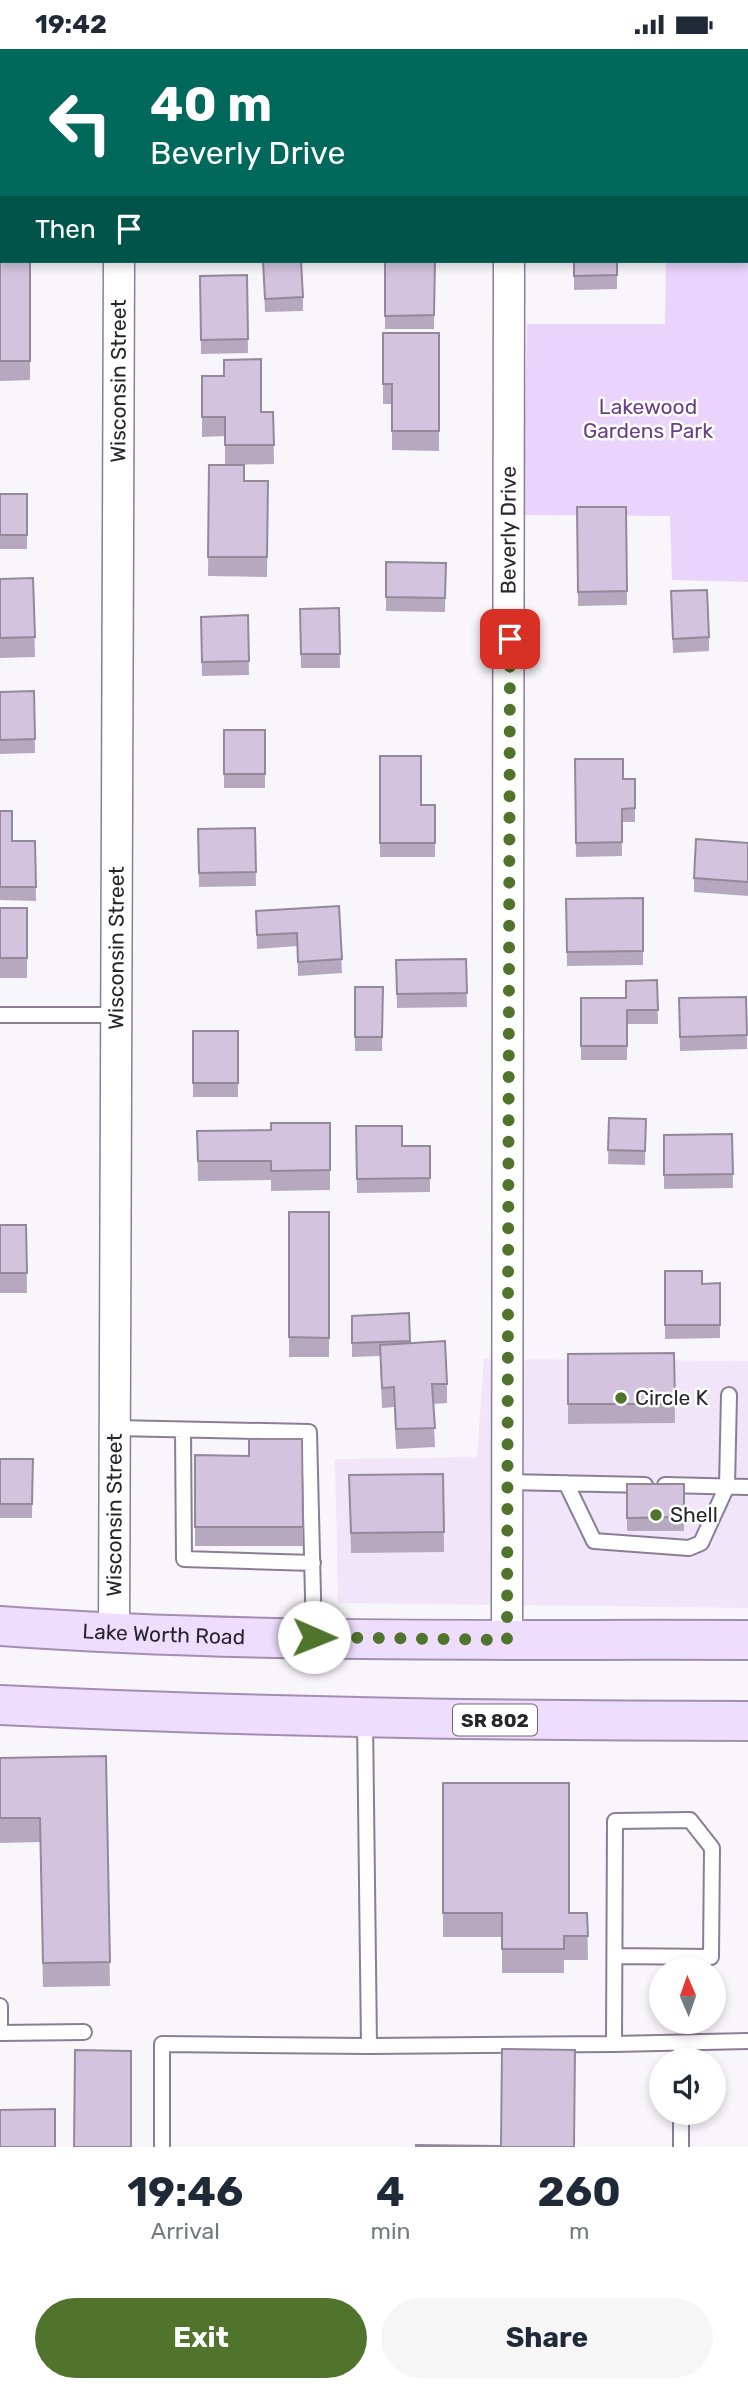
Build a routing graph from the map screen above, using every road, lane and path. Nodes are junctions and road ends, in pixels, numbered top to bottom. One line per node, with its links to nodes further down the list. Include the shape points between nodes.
1 (120, 263): 4 (street, Wisconsin Street)
2 (509, 263): 8 (street, Beverly Drive)
3 (0, 1015): 4 (lane)
4 (116, 1016): 6 (street, Wisconsin Street)
5 (729, 1395): 10 (lane)
6 (115, 1428): 7 (lane); 14 (street, Wisconsin Street)
7 (183, 1430): 12 (lane, via 309,1432); 12 (lane, via 184,1559)
8 (508, 1482): 9 (lane); 16 (street, Beverly Drive)
9 (566, 1483): 10 (lane); 10 (lane, via 594,1541 689,1548 701,1543)
10 (727, 1486): 11 (lane)
11 (748, 1487)
12 (313, 1563): 15 (lane)
13 (0, 1626): 14 (main road, Lake Worth Road)
14 (114, 1634): 15 (main road, Lake Worth Road)
15 (314, 1637): 16 (main road, Lake Worth Road)
16 (507, 1640): 17 (main road, Lake Worth Road)
17 (748, 1640)
18 (0, 1705): 19 (main road, SR 802)
19 (365, 1717): 20 (main road, SR 802); 28 (lane)
20 (748, 1721)
21 (615, 1956): 21 (lane, via 615,1821 690,1820 712,1848 711,1957); 27 (lane)
22 (0, 2005): 24 (lane)
23 (84, 2032): 24 (lane)
24 (0, 2033)
25 (748, 2041): 26 (lane)
26 (681, 2043): 27 (lane); 29 (lane)
27 (614, 2044): 28 (lane)
28 (369, 2046): 31 (lane, via 162,2044)
29 (681, 2048)
30 (681, 2125): 32 (lane)
31 (162, 2147)
32 (681, 2147)

